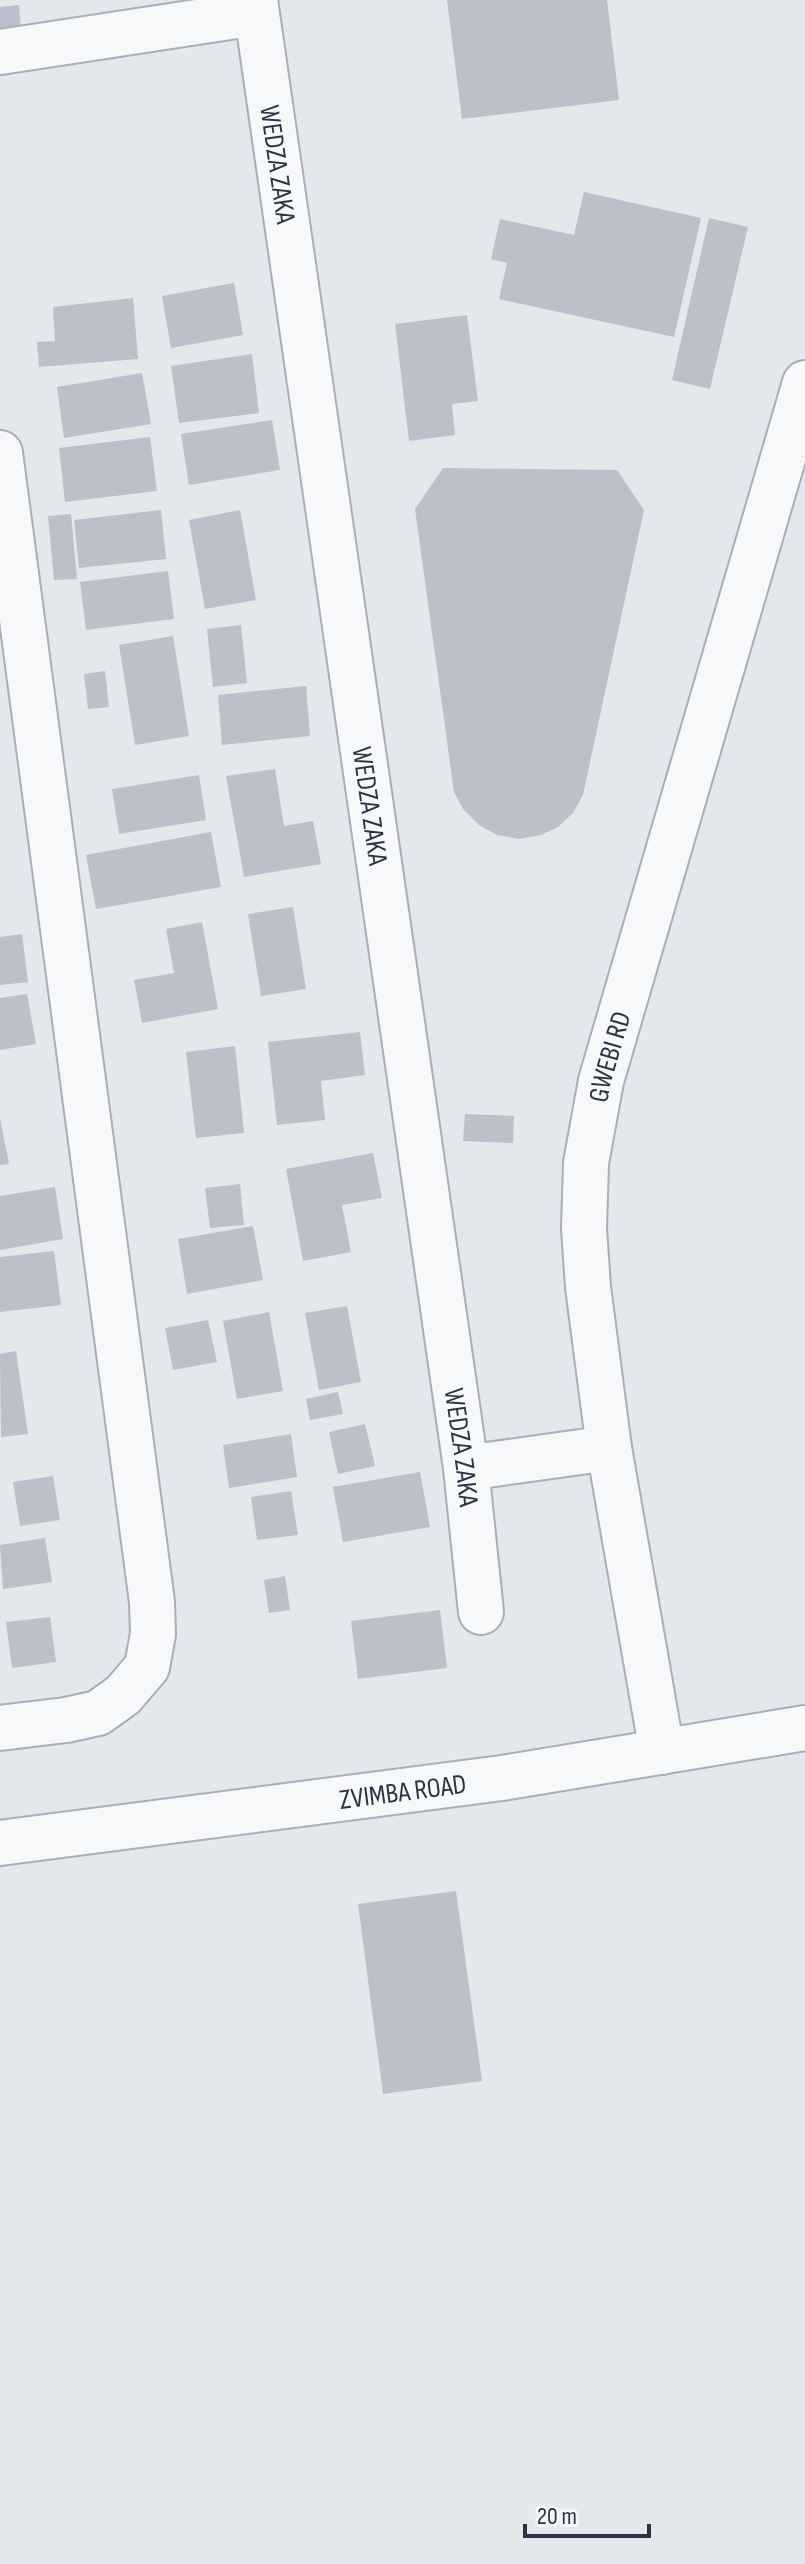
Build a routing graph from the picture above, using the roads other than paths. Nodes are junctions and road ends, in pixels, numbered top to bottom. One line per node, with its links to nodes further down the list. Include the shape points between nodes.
1 (256, 6): 2 (street); 6 (street, WEDZA ZAKA)
2 (0, 52)
3 (805, 383): 5 (street, GWEBI RD, via 601,1081 586,1163 584,1228)
4 (0, 453): 8 (street, via 153,1634 147,1667 98,1713)
5 (609, 1448): 6 (street); 10 (street, GWEBI RD)
6 (466, 1468): 7 (street, WEDZA ZAKA)
7 (481, 1612)
8 (0, 1728)
9 (805, 1728): 10 (street, ZVIMBA ROAD)
10 (662, 1752): 11 (street, ZVIMBA ROAD)
11 (0, 1843)

